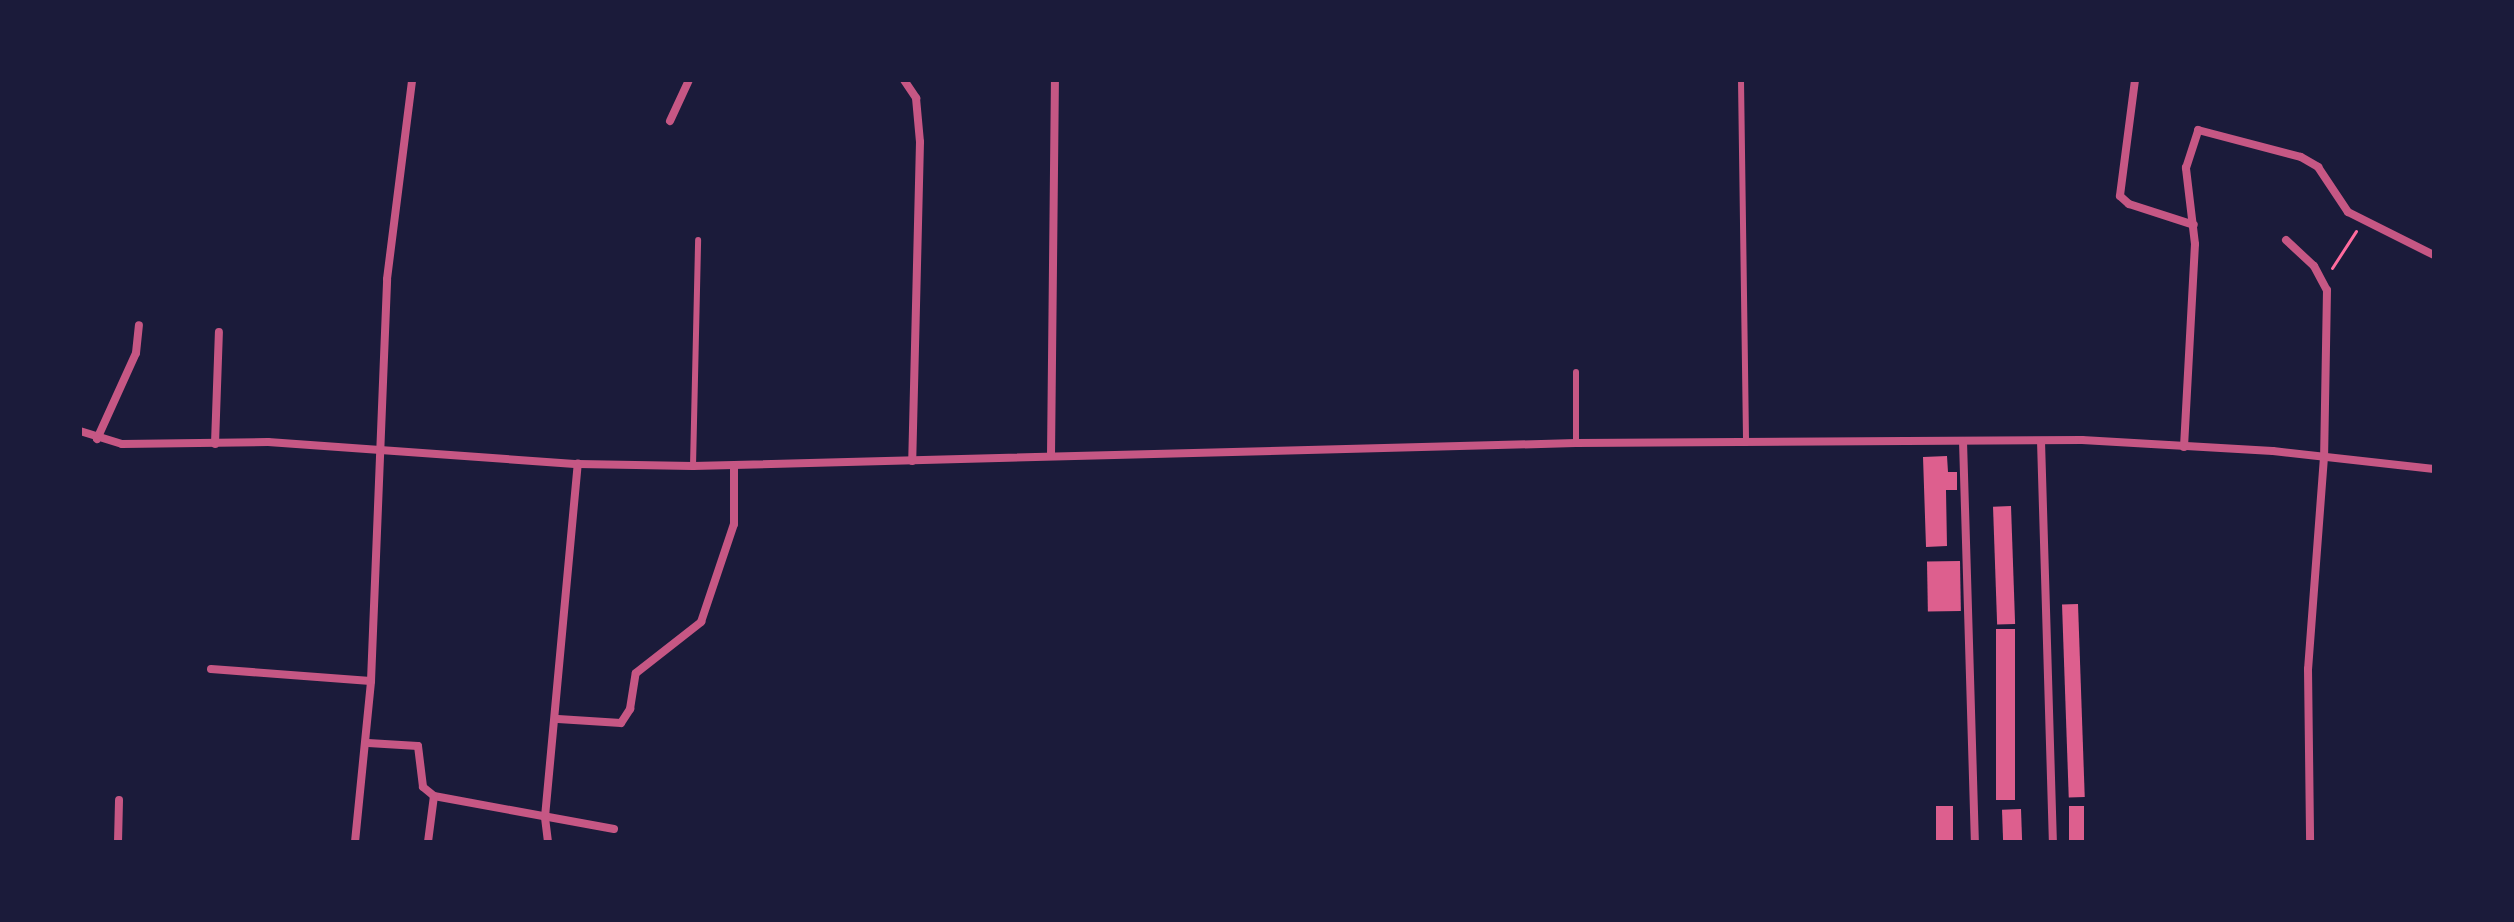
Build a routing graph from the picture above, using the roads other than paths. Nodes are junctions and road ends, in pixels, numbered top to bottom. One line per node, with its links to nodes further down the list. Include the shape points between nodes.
1 (412, 80): 22 (street, via 395,191)
2 (689, 80): 7 (street)
3 (904, 80): 26 (street, via 916,98 920,142)
4 (1055, 80): 24 (street)
5 (1741, 80): 20 (lane)
6 (2135, 80): 8 (street, via 2120,196 2129,204)
7 (670, 121)
8 (2194, 225): 11 (street, via 2186,168 2194,134 2201,129 2301,157 2318,167 2336,199 2364,221); 23 (street)
9 (698, 240): 28 (lane)
10 (2286, 240): 25 (street, via 2327,283)
11 (2434, 255)
12 (139, 325): 16 (street, via 136,353)
13 (219, 332): 21 (street)
14 (1576, 372): 19 (lane)
15 (80, 431): 16 (street)
16 (97, 439): 21 (street, via 164,446)
17 (1963, 441): 18 (street); 20 (street); 43 (street)
18 (2041, 441): 23 (street); 44 (street)
19 (1576, 443): 20 (street); 24 (street)
20 (1746, 443)
21 (215, 444): 22 (street)
22 (380, 446): 27 (street); 32 (street)
23 (2184, 447): 25 (street)
24 (1051, 456): 26 (street)
25 (2324, 457): 30 (street); 45 (street, via 2308,669)
26 (912, 461): 29 (street)
27 (578, 464): 28 (street); 33 (street)
28 (693, 466): 29 (street)
29 (734, 466): 33 (street, via 732,531 701,622 636,673 630,709 621,723)
30 (2434, 469)
31 (211, 669): 32 (street)
32 (371, 681): 34 (street)
33 (558, 719): 37 (street)
34 (368, 743): 35 (street, via 418,746 423,787); 40 (street)
35 (434, 796): 37 (street); 41 (street)
36 (119, 800): 39 (street)
37 (545, 817): 38 (street); 42 (street)
38 (614, 829)
39 (118, 842)
40 (355, 842)
41 (428, 842)
42 (548, 842)
43 (1975, 842)
44 (2053, 842)
45 (2310, 842)

